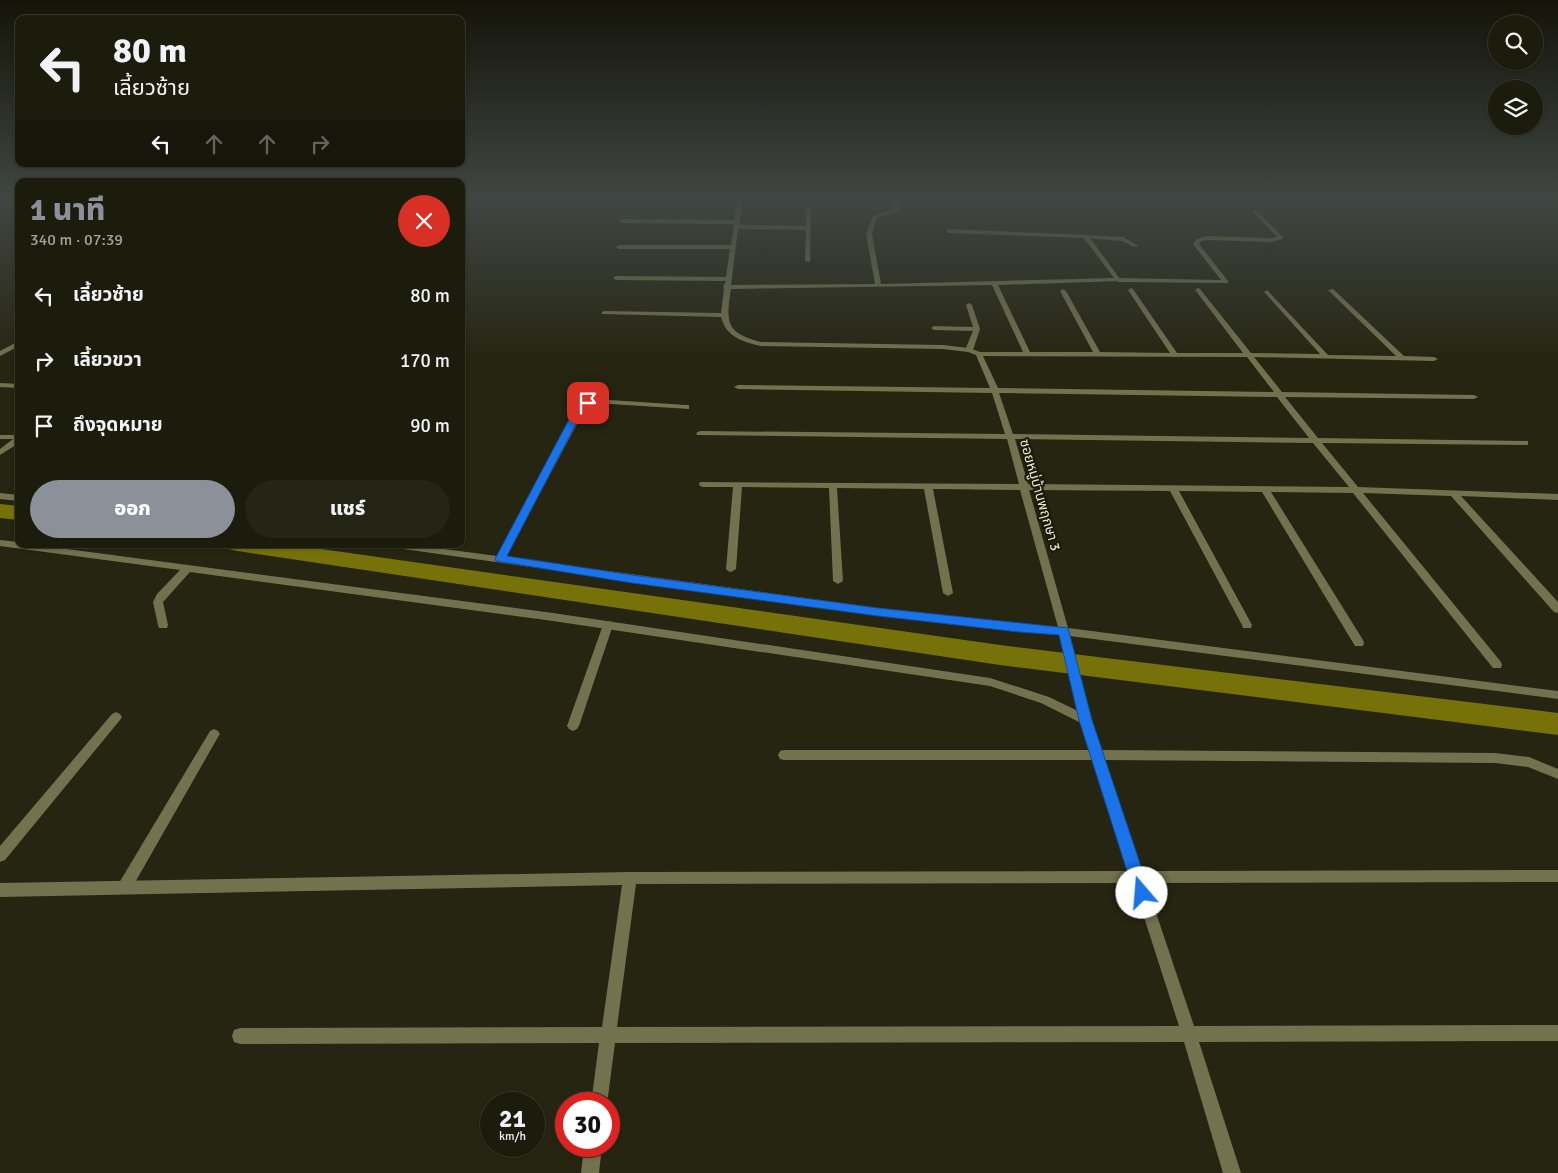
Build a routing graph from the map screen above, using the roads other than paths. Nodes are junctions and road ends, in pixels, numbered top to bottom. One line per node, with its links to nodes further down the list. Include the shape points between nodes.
1 (732, 252): 8 (street)
2 (808, 252): 6 (street)
3 (872, 252): 11 (street)
4 (1097, 252): 9 (street)
5 (1202, 252): 9 (street, via 1226,282)
6 (808, 261)
7 (616, 278): 8 (street)
8 (728, 279): 12 (street)
9 (1118, 280): 10 (street)
10 (994, 283): 11 (street); 25 (street)
11 (878, 286): 12 (street)
12 (726, 287): 20 (street)
13 (1131, 290): 29 (street)
14 (1198, 290): 30 (street)
15 (1331, 290): 32 (street)
16 (1064, 291): 28 (street)
17 (1267, 292): 31 (street)
18 (969, 305): 22 (street)
19 (604, 313): 20 (street)
20 (724, 315): 24 (street, via 735,336 761,344)
21 (934, 328): 22 (street)
22 (977, 329): 24 (street)
23 (15, 345): 26 (street)
24 (968, 350): 27 (street)
25 (1028, 353): 27 (street); 28 (street)
26 (0, 354)
27 (979, 354): 37 (street, ซอยหมู่บ้านพฤกษา 3)
28 (1097, 354): 29 (street)
29 (1174, 354): 30 (street)
30 (1249, 355): 31 (street); 38 (street)
31 (1326, 357): 32 (street)
32 (1402, 358): 33 (street)
33 (1434, 359)
34 (0, 385): 35 (street)
35 (15, 386)
36 (738, 387): 37 (street)
37 (995, 391): 38 (street); 43 (street, ซอยหมู่บ้านพฤกษา 3)
38 (1280, 395): 39 (street); 45 (street)
39 (1474, 397)
40 (686, 407): 65 (street, via 594,401 583,406)
41 (700, 433): 43 (street)
42 (0, 437): 44 (street)
43 (1010, 437): 45 (street); 53 (street, ซอยหมู่บ้านพฤกษา 3)
44 (15, 438)
45 (1315, 440): 47 (street); 55 (street)
46 (15, 441): 48 (street)
47 (1525, 443)
48 (0, 453)
49 (703, 484): 50 (street)
50 (738, 485): 51 (street); 67 (street)
51 (833, 486): 52 (street); 68 (street)
52 (928, 487): 53 (street); 69 (street)
53 (1024, 488): 54 (street); 74 (street, ซอยหมู่บ้านพฤกษา 3)
54 (1174, 490): 56 (street); 73 (street)
55 (1356, 490): 56 (street); 57 (street); 76 (street)
56 (1266, 491): 75 (street)
57 (1454, 494): 60 (street); 70 (street)
58 (0, 496): 59 (street)
59 (15, 498)
60 (1557, 498)
61 (0, 543): 62 (street)
62 (15, 545)
63 (38, 548): 66 (street)
64 (416, 548): 65 (street)
65 (500, 559): 74 (street, via 878,612)
66 (188, 568): 71 (street, via 158,602); 72 (street)
67 (731, 569)
68 (838, 581)
69 (948, 593)
70 (1558, 608)
71 (163, 625)
72 (608, 625): 79 (street, via 990,682 1045,700); 80 (street)
73 (1247, 625)
74 (1064, 631): 77 (street); 79 (street, ซอยหมู่บ้านพฤกษา 3)
75 (1358, 643)
76 (1497, 665)
77 (1558, 694)
78 (116, 717): 85 (street)
79 (1086, 720): 83 (street, ซอยหมู่บ้านพฤกษา 3)
80 (573, 726)
81 (214, 734): 89 (street)
82 (784, 755): 83 (street)
83 (1097, 755): 84 (street, via 1495,758 1529,762); 86 (street, ซอยหมู่บ้านพฤกษา 3)
84 (1558, 774)
85 (0, 856)
86 (1136, 876): 87 (street); 88 (street); 92 (street, ซอยหมู่บ้านพฤกษา 3)
87 (1558, 876)
88 (630, 878): 89 (street); 94 (street)
89 (124, 888): 90 (street)
90 (0, 890)
91 (1558, 1033): 92 (street)
92 (1189, 1034): 94 (street); 98 (street, ซอยหมู่บ้านพฤกษา 3)
93 (240, 1036): 94 (street)
94 (608, 1036): 95 (street)
95 (601, 1092)
96 (592, 1157): 97 (street)
97 (590, 1173)
98 (1232, 1173)

